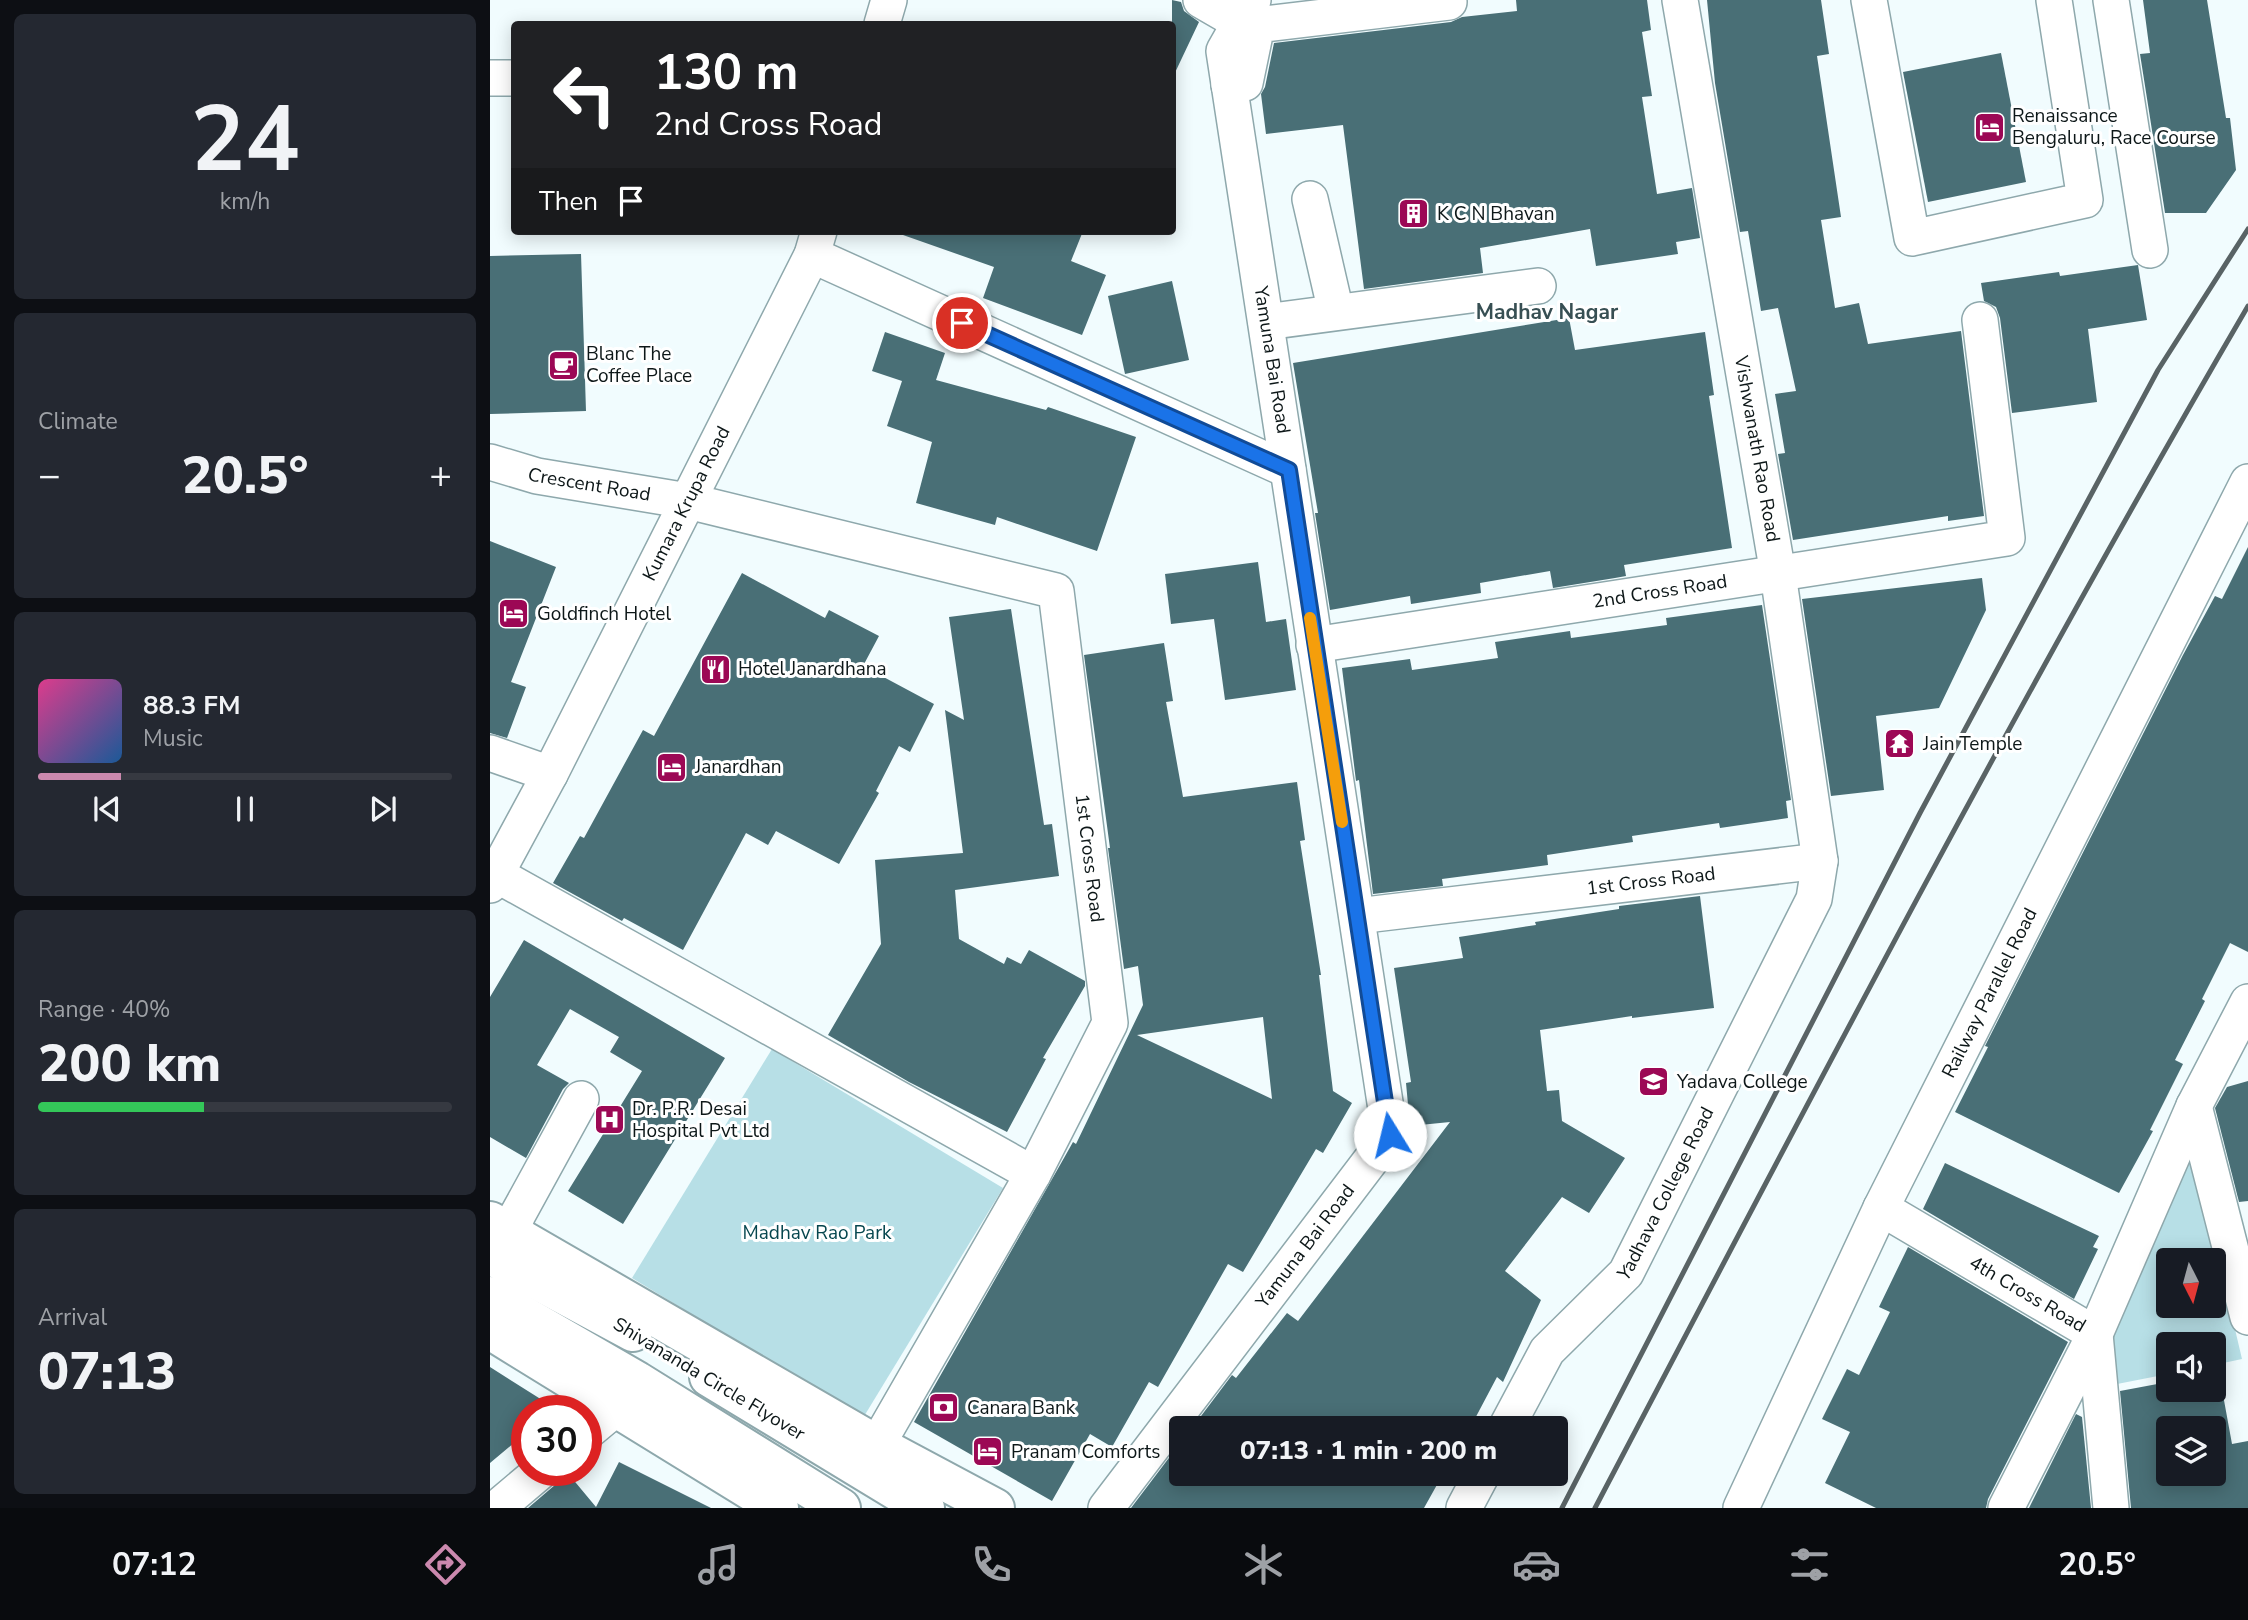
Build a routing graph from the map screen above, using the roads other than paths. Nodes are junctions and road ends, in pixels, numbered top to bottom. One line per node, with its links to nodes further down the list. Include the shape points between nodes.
1 (1201, 0): 7 (street)
2 (1681, 0): 22 (street, Vishwanath Rao Road)
3 (1869, 0): 4 (street, via 1912,239 2085,200)
4 (2054, 0)
5 (2111, 0): 13 (street)
6 (1449, 2): 10 (street, via 1257,25 1245,83)
7 (1246, 11): 10 (street, Yamuna Bai Road, via 1224,51)
8 (490, 78): 9 (street)
9 (511, 78)
10 (1229, 85): 17 (street, Yamuna Bai Road)
11 (1310, 199): 15 (street)
12 (815, 243): 19 (street); 21 (street, Kumara Krupa Road)
13 (2150, 250)
14 (1538, 286): 15 (street)
15 (1336, 312): 17 (street)
16 (1980, 320): 22 (street, 2nd Cross Road, via 2007,538)
17 (1266, 322): 19 (street, Yamuna Bai Road)
18 (490, 462): 21 (street, Crescent Road, via 537,476)
19 (1289, 470): 23 (street, Yamuna Bai Road)
20 (2248, 482): 34 (street, Railway Parallel Road)
21 (688, 502): 25 (street, Kumara Krupa Road); 33 (street, 1st Cross Road, via 1056,592 1110,1023)
22 (1778, 574): 23 (street, 2nd Cross Road); 26 (street, Vishwanath Rao Road)
23 (1314, 645): 29 (street, Yamuna Bai Road)
24 (490, 753): 25 (street)
25 (550, 774): 27 (street, Kumara Krupa Road)
26 (1820, 861): 28 (street, Vishwanath Rao Road); 29 (street, 1st Cross Road)
27 (492, 877): 33 (street)
28 (1814, 899): 41 (street, Yadhava College Road, via 1626,1273 1547,1351)
29 (1357, 916): 51 (street, Yamuna Bai Road, via 1390,1135)
30 (2248, 1002): 32 (street)
31 (581, 1099): 35 (street, via 518,1214)
32 (2194, 1106): 37 (street); 39 (street)
33 (1033, 1174): 43 (street, 1st Cross Road)
34 (1881, 1208): 39 (street, 4th Cross Road); 53 (street, Railway Parallel Road)
35 (497, 1236): 43 (main road); 49 (main road, Shivananda Circle Flyover, via 663,1349)
36 (490, 1296): 40 (main road, Shivananda Circle Flyover)
37 (2248, 1317)
38 (490, 1330): 40 (main road)
39 (2095, 1334): 54 (street); 55 (street, 4th Cross Road)
40 (626, 1395): 42 (street); 47 (main road); 48 (main road, Shivananda Circle Flyover)
41 (1512, 1416)
42 (602, 1418)
43 (877, 1445): 50 (main road)
44 (523, 1486): 46 (street)
45 (1476, 1486): 52 (street)
46 (497, 1508)
47 (779, 1508)
48 (841, 1508)
49 (925, 1508)
50 (995, 1508)
51 (1106, 1508)
52 (1464, 1508)
53 (1741, 1508)
54 (2006, 1508)
55 (2111, 1508)

